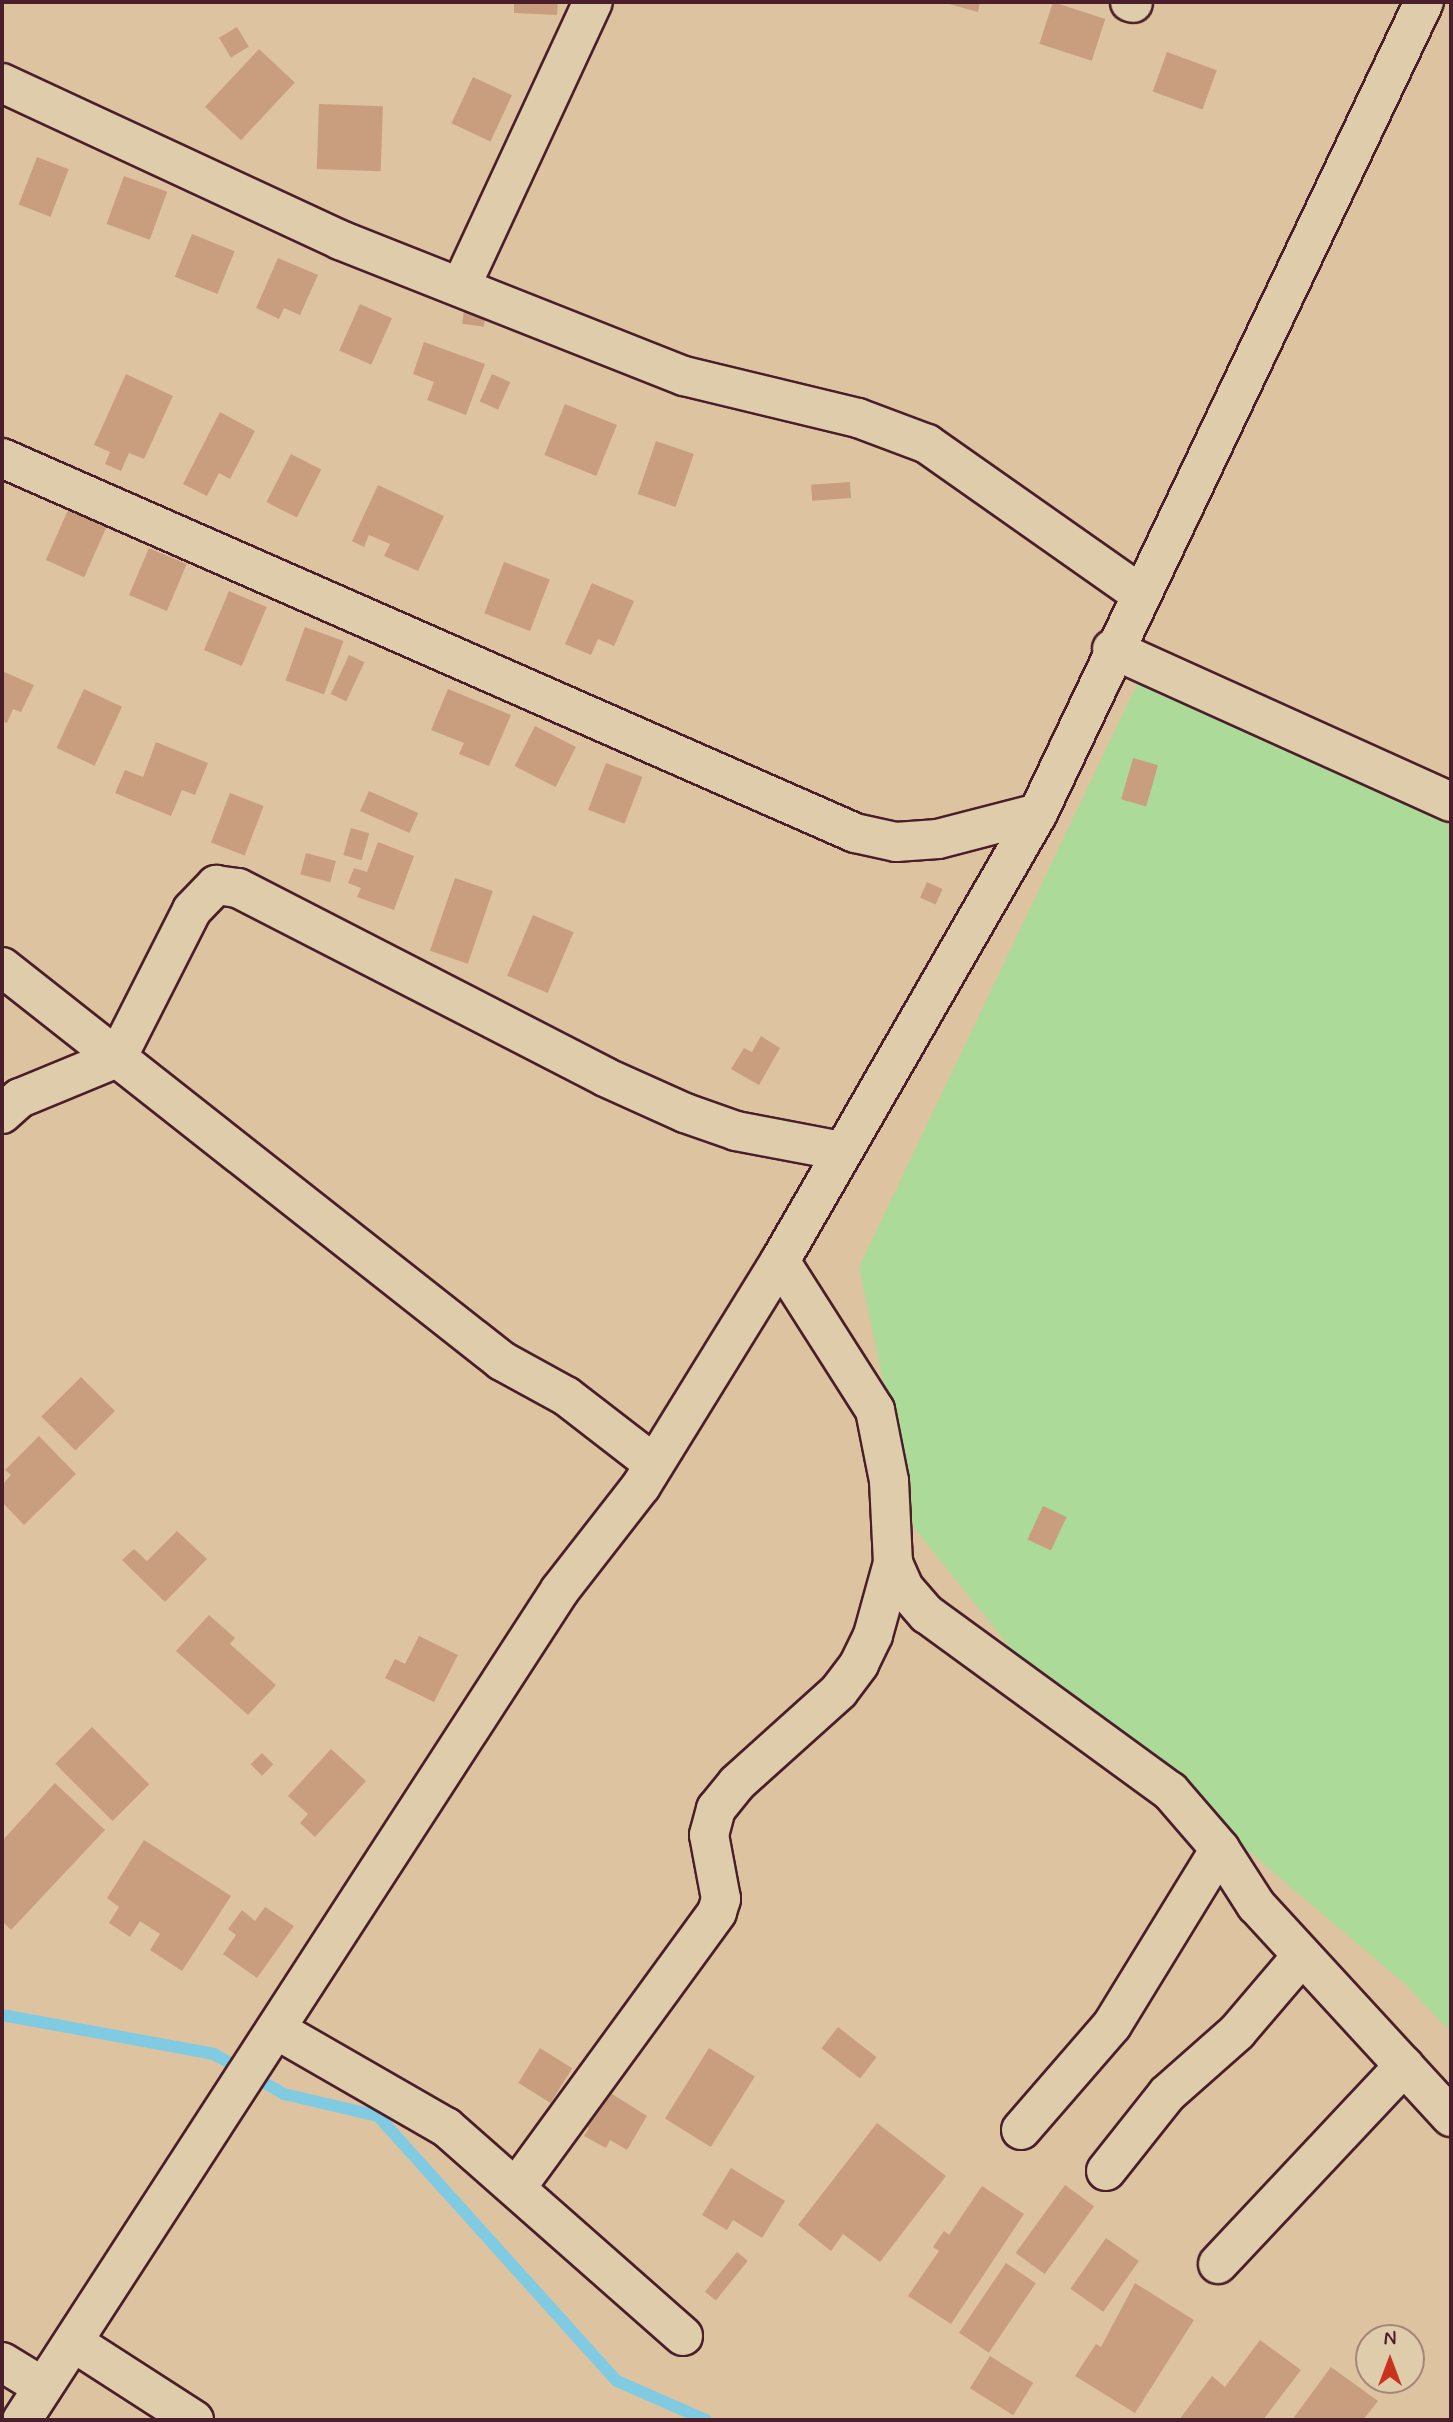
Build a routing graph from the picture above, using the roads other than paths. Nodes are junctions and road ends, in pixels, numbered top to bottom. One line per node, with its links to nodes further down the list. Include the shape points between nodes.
1 (593, 2): 4 (street)
2 (1424, 2): 6 (street)
3 (2, 83): 4 (street, via 340,240)
4 (461, 286): 6 (street, via 684,376 858,418 927,444)
5 (2, 458): 9 (street, via 855,833 896,842 938,839)
6 (1139, 593): 7 (street)
7 (1112, 649): 8 (street); 9 (street)
8 (1451, 802)
9 (1038, 813): 13 (street)
10 (2, 967): 11 (street)
11 (117, 1058): 12 (street, via 20,1098); 13 (street, via 192,909 216,885 238,888 605,1077 685,1113 736,1131); 15 (street, via 502,1361 566,1396)
12 (2, 1114)
13 (842, 1151): 14 (street)
14 (780, 1261): 15 (street); 16 (street, via 875,1410 889,1480)
15 (654, 1464): 19 (street, via 561,1590)
16 (893, 1563): 17 (street, via 904,1588 927,1614 1170,1791); 24 (street, via 873,1634 846,1682 737,1783 716,1809 709,1835 720,1890 717,1912)
17 (1220, 1849): 18 (street, via 1256,1905); 22 (street, via 1112,2025)
18 (1302, 1956): 20 (street); 23 (street, via 1237,2032 1167,2094)
19 (272, 2038): 24 (street, via 446,2127); 27 (street)
20 (1404, 2066): 21 (street); 25 (street)
21 (1451, 2117)
22 (1021, 2130)
23 (1106, 2171)
24 (516, 2188): 26 (street)
25 (1219, 2264)
26 (683, 2336)
27 (73, 2342): 29 (street); 31 (street)
28 (2, 2362): 29 (street)
29 (43, 2386): 30 (street)
30 (22, 2420)
31 (194, 2420)

